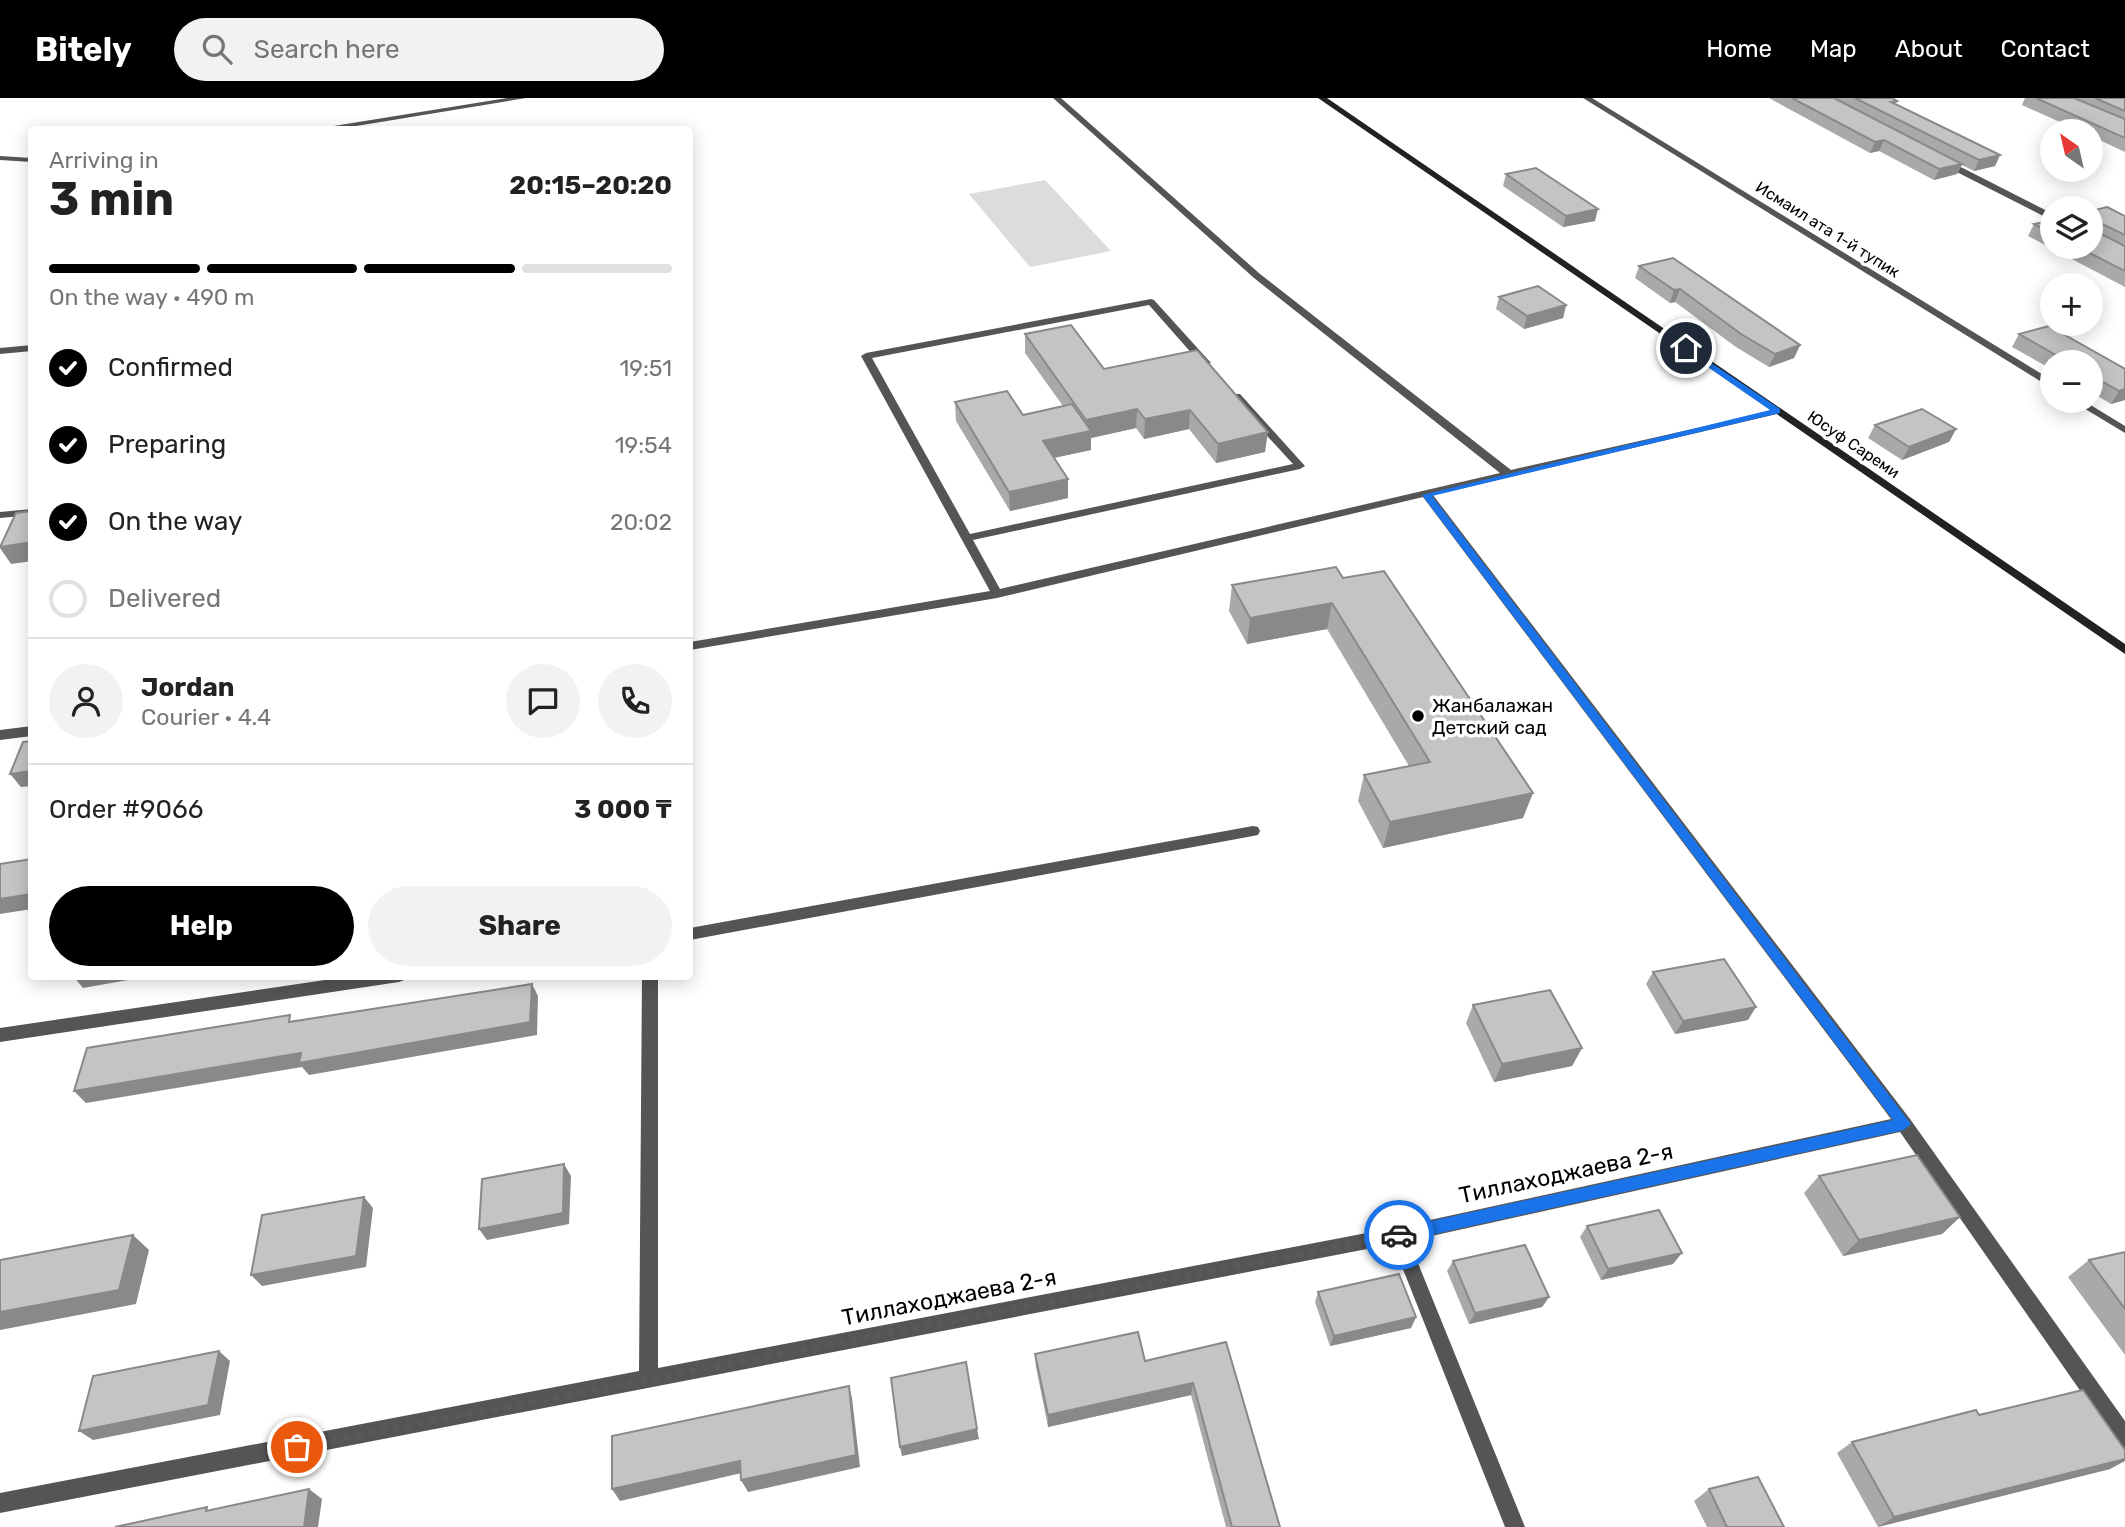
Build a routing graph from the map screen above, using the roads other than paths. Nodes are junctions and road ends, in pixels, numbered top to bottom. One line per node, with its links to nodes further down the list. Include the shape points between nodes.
1 (522, 98): 5 (street)
2 (1057, 98): 18 (street, via 1257,276)
3 (1322, 98): 15 (main road, Юсуф Сареми)
4 (1587, 98): 13 (street, Исмаил ата 1-й тупик)
5 (339, 126)
6 (1930, 155): 9 (street)
7 (0, 158): 8 (lane)
8 (28, 160)
9 (2040, 211)
10 (28, 348): 11 (street)
11 (0, 351)
12 (1216, 374): 22 (street, via 1151,302 866,356)
13 (2040, 378)
14 (1226, 384): 22 (street, via 1300,466)
15 (1777, 411): 18 (street); 25 (main road, Юсуф Сареми)
16 (2097, 413): 17 (street)
17 (2125, 430)
18 (1510, 475): 19 (street)
19 (1427, 495): 23 (street); 33 (street)
20 (28, 512): 21 (street)
21 (0, 515)
22 (966, 538): 23 (street)
23 (997, 594): 24 (street)
24 (693, 645)
25 (2125, 650)
26 (28, 732): 27 (street)
27 (0, 735)
28 (1253, 831): 29 (street)
29 (693, 933)
30 (371, 980): 32 (street)
31 (650, 980): 35 (street)
32 (0, 1035)
33 (1904, 1124): 34 (street, Тиллаходжаева 2-я); 36 (street)
34 (1398, 1235): 35 (street, Тиллаходжаева 2-я); 38 (street)
35 (648, 1380): 37 (street, Тиллаходжаева 2-я)
36 (2123, 1431)
37 (0, 1503)
38 (1515, 1527)

